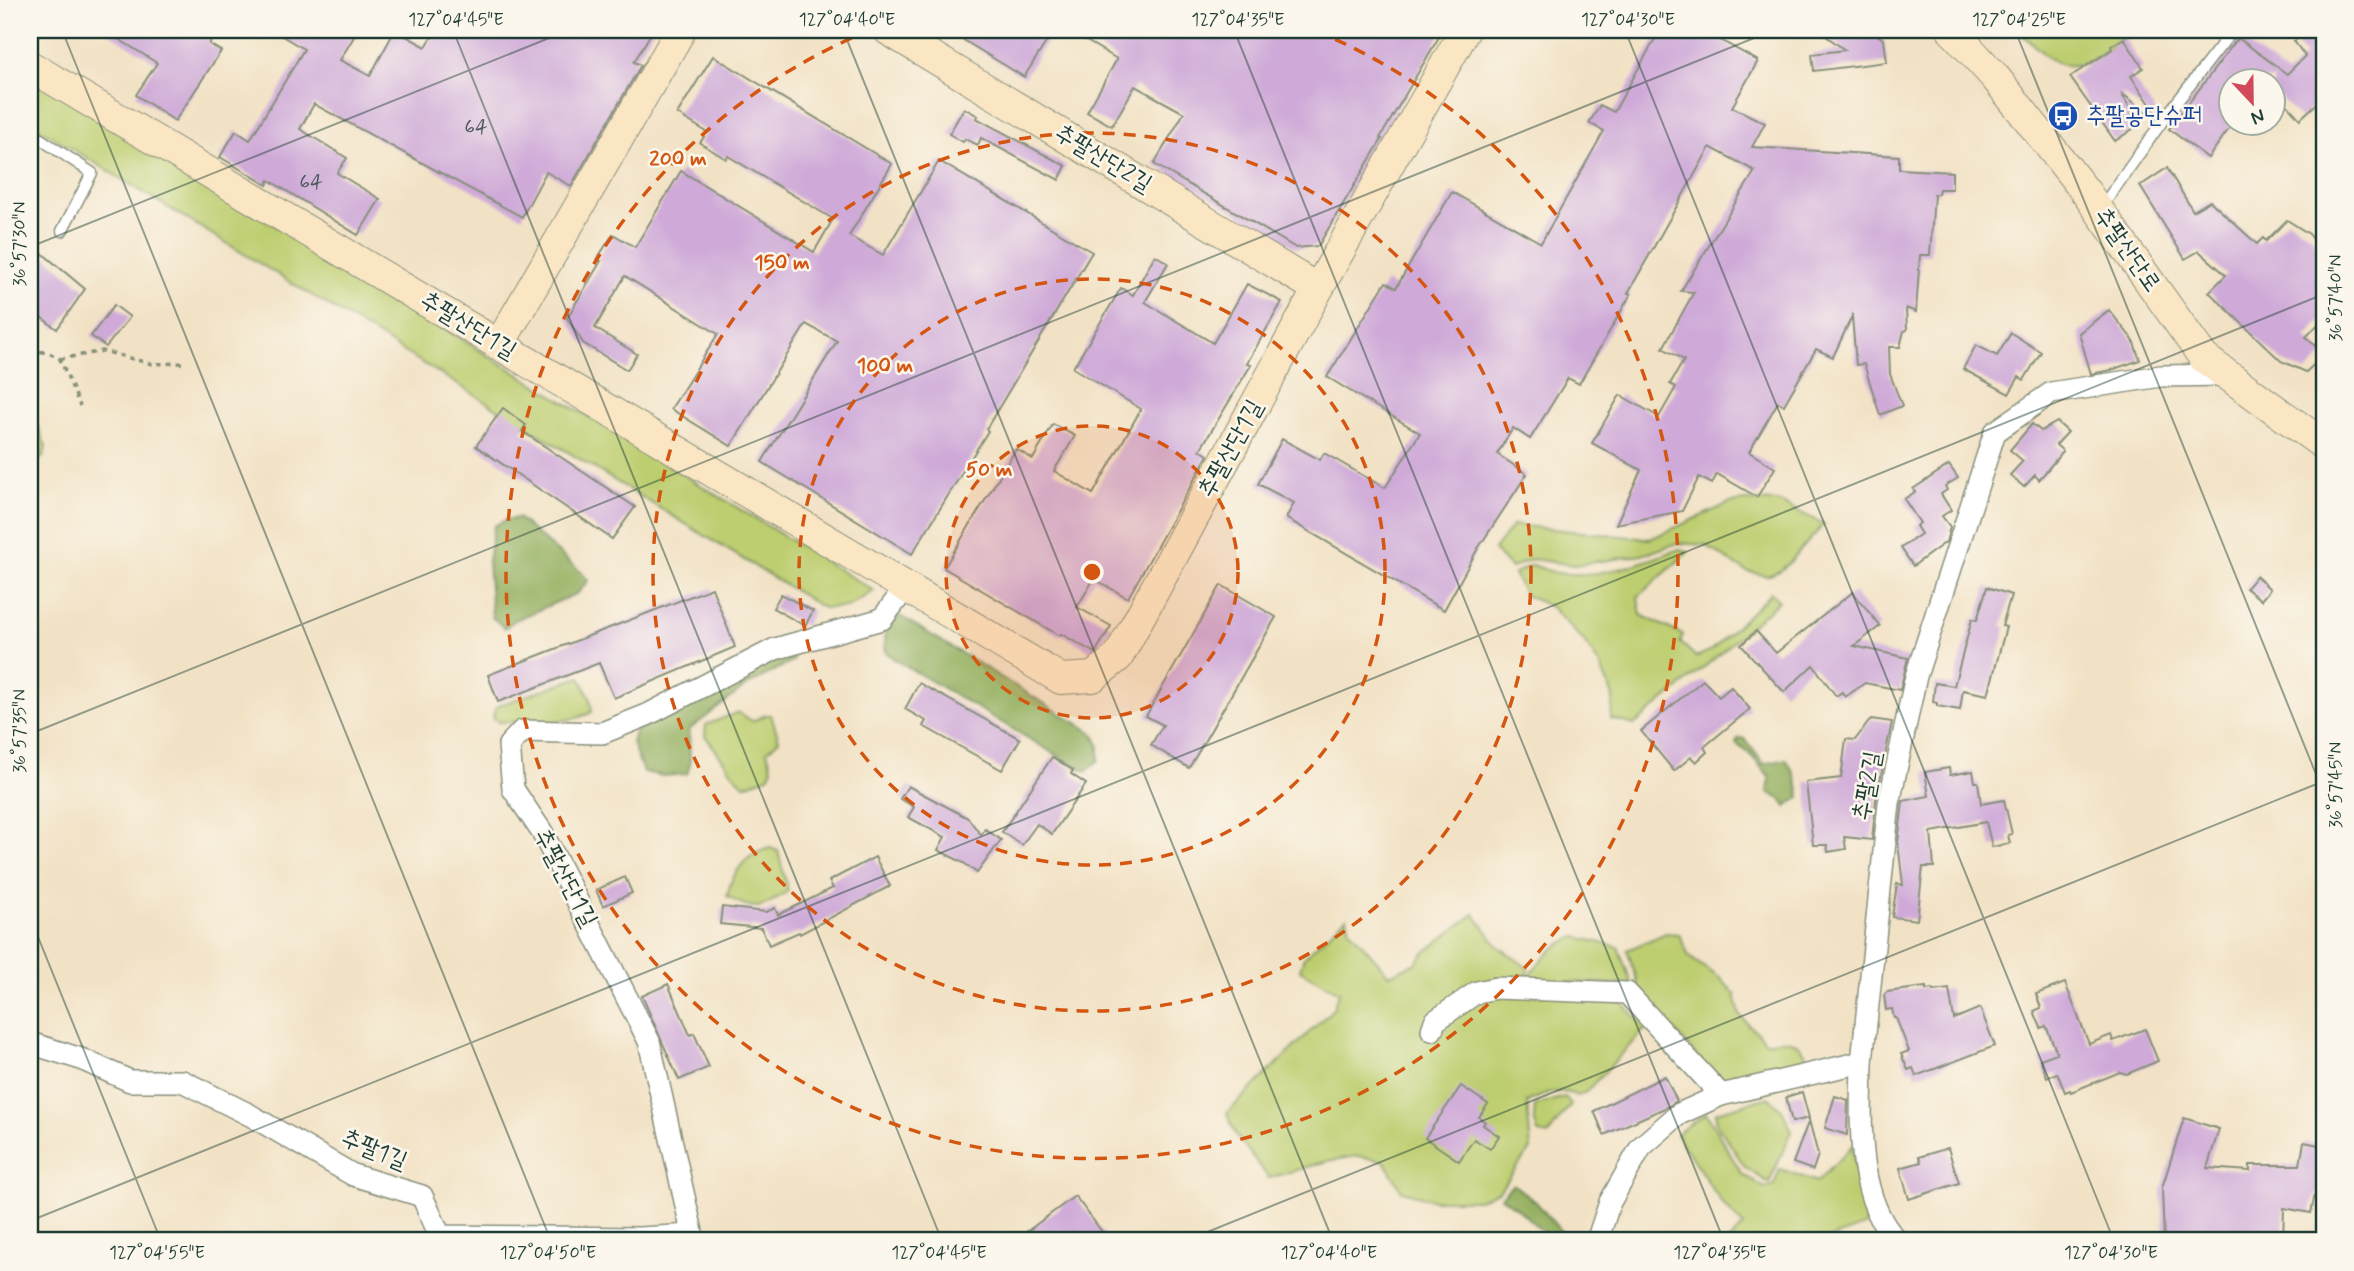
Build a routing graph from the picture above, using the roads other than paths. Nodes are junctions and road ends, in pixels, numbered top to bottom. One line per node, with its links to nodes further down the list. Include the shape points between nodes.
1 (681, 30): 11 (street)
2 (888, 30): 10 (street, 추팔산단2길)
3 (1465, 30): 10 (street, 추팔산단1길)
4 (1952, 30): 8 (street, 추팔산단로)
5 (2233, 30): 8 (lane)
6 (30, 66): 11 (street, 추팔산단1길)
7 (30, 132): 9 (lane, via 92,173)
8 (2099, 210): 12 (street, 추팔산단로, via 2204,358)
9 (62, 232)
10 (1318, 289): 14 (street, 추팔산단1길, via 1118,657 1093,677 1062,679)
11 (499, 345): 14 (street, 추팔산단1길)
12 (2228, 375): 13 (street, 추팔산단로); 17 (street, 추팔2길, via 2161,376 2051,393 1995,432 1913,689 1889,803)
13 (2324, 445)
14 (907, 586): 19 (street, 추팔산단1길, via 882,619 775,649 602,733 522,731 509,745 513,789 542,832 649,1041)
15 (1432, 1030): 18 (street, via 1435,1021 1477,992 1496,988 1627,993)
16 (30, 1043): 19 (street, 추팔1길, via 130,1081 182,1081 353,1174 422,1196 440,1236)
17 (1862, 1062): 18 (street); 21 (street, 추팔2길, via 1861,1137 1868,1185 1886,1229)
18 (1721, 1095): 20 (street, via 1679,1114 1641,1147 1610,1202)
19 (693, 1238)
20 (1597, 1241)
21 (1897, 1241)

